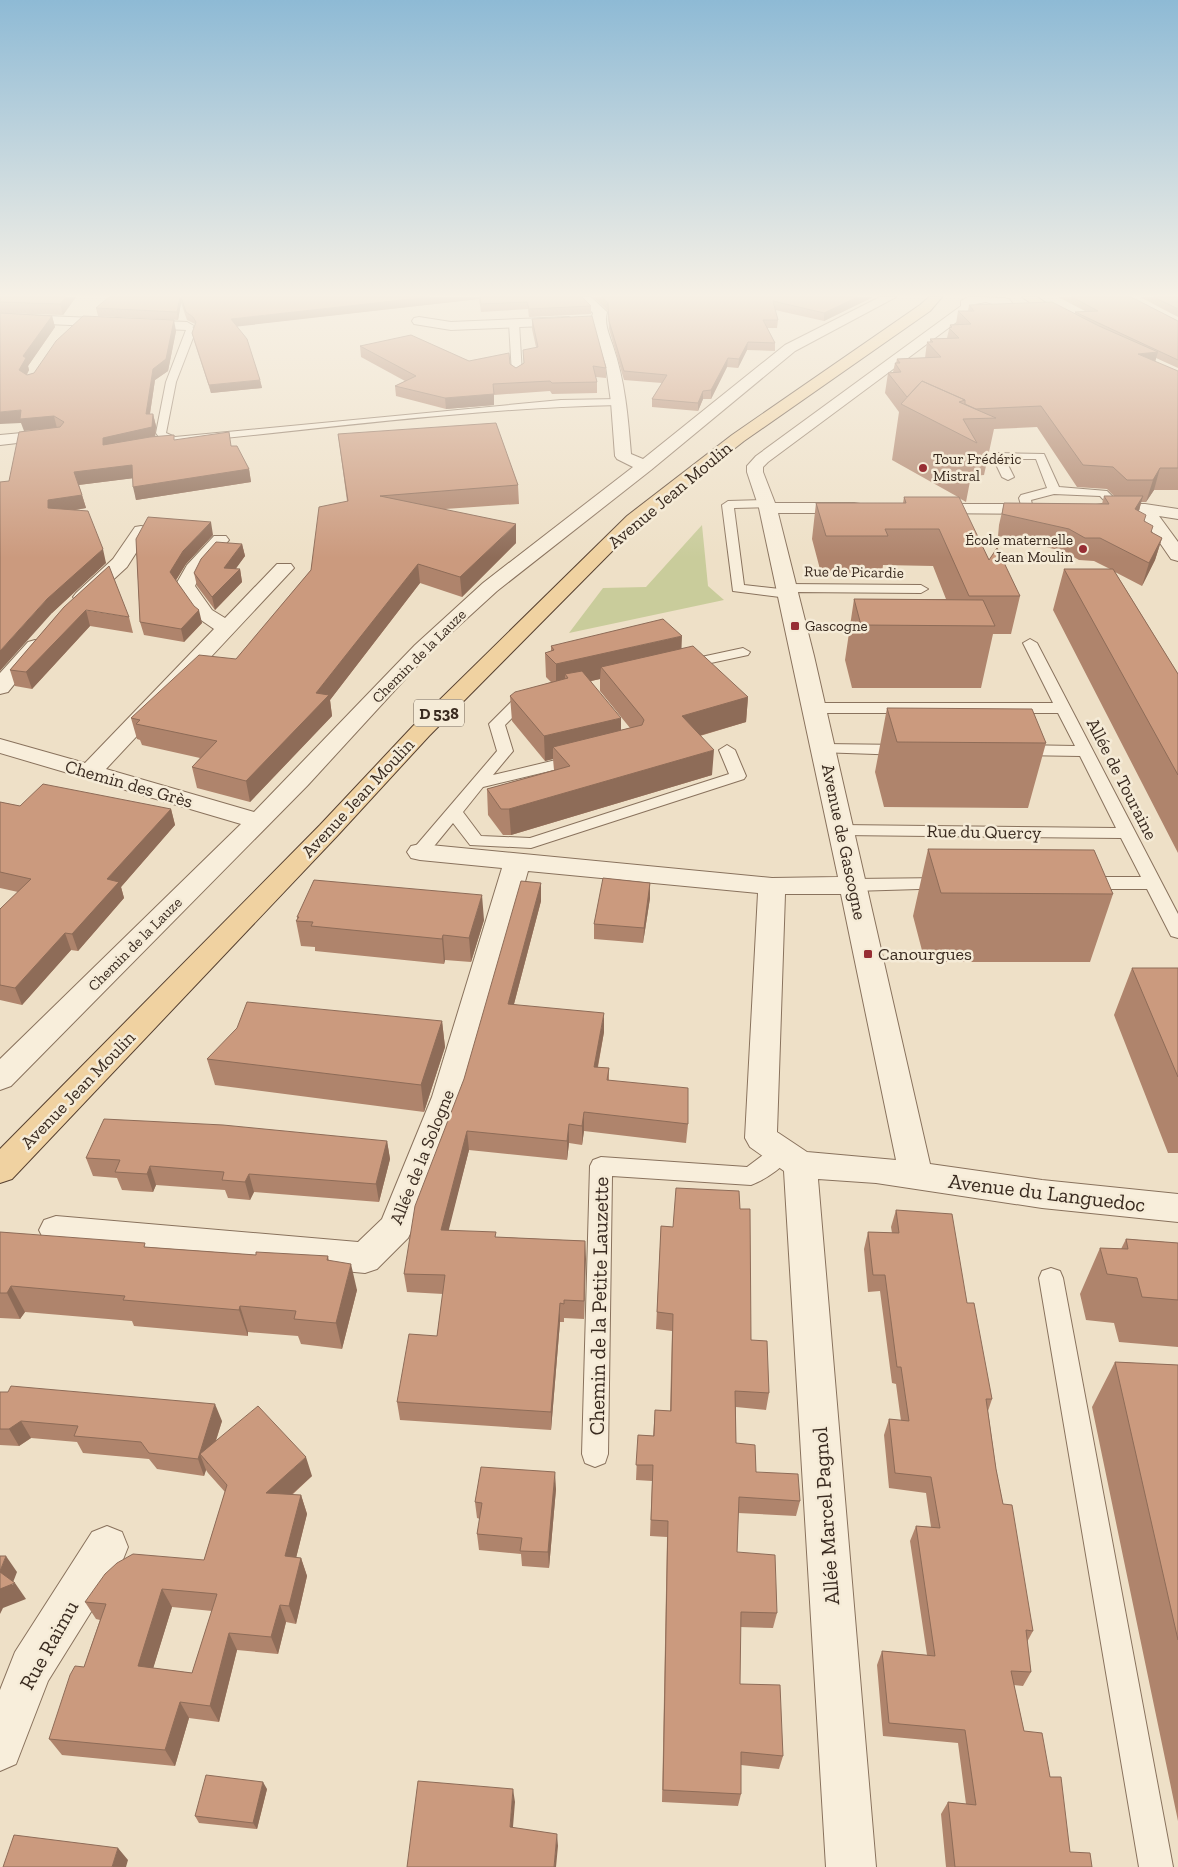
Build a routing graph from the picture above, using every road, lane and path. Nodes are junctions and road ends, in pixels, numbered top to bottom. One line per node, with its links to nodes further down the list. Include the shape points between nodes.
1 (171, 384): 9 (lane, via 161,433 165,438)
2 (616, 384): 6 (street)
3 (746, 384): 11 (street, Chemin de la Lauze)
4 (815, 384): 63 (main road, Avenue Jean Moulin / D 538, via 738,438 633,520 421,731)
5 (863, 384): 15 (street, Avenue de Gascogne, via 756,466 755,472)
6 (619, 402): 9 (lane, via 477,410); 11 (street, via 624,456)
7 (57, 435): 8 (street)
8 (0, 440)
9 (175, 440): 10 (lane)
10 (157, 444)
11 (645, 466): 50 (street, Chemin de la Lauze, via 490,587 422,649)
12 (1008, 477): 13 (lane, via 998,456 1040,456)
13 (1054, 490): 18 (lane, via 1024,498); 21 (lane, via 1103,493)
14 (1178, 505): 22 (street)
15 (768, 506): 16 (street); 29 (street, Avenue de Gascogne); 29 (lane, Rue de Picardie, via 728,505 738,588)
16 (872, 508)
17 (910, 508): 18 (street)
18 (1027, 509): 19 (street)
19 (1055, 509)
20 (1082, 509): 21 (street)
21 (1119, 509): 22 (street)
22 (1145, 509): 23 (street); 26 (street)
23 (1178, 514)
24 (141, 531): 30 (street, via 120,563)
25 (220, 540): 31 (street, via 194,569 185,586 204,614)
26 (1178, 555)
27 (284, 568): 31 (street)
28 (921, 590): 29 (lane, Rue de Picardie)
29 (787, 591): 38 (street, Avenue de Gascogne)
30 (67, 612)
31 (226, 628): 47 (street)
32 (47, 632): 36 (street)
33 (1030, 643): 39 (lane, Allée de Touraine)
34 (743, 652): 35 (lane)
35 (670, 669)
36 (0, 687)
37 (543, 698): 48 (lane, via 517,704 497,724 505,751)
38 (814, 708): 39 (lane); 41 (street, Avenue de Gascogne)
39 (1063, 708): 45 (lane, Allée de Touraine)
40 (0, 746): 47 (street, Chemin des Grès)
41 (824, 749): 43 (lane); 51 (street, Avenue de Gascogne)
42 (727, 750): 49 (lane, via 738,776 531,843 476,842)
43 (920, 750)
44 (1008, 750): 45 (lane)
45 (1085, 751): 52 (lane, Allée de Touraine)
46 (597, 755): 48 (lane)
47 (90, 772): 50 (street, Chemin des Grès)
48 (476, 784): 49 (lane)
49 (453, 811): 53 (lane)
50 (258, 821): 61 (street, Chemin de la Lauze)
51 (841, 830): 52 (lane, Rue du Quercy); 58 (street, Avenue de Gascogne)
52 (1127, 833): 55 (lane, Allée de Touraine)
53 (420, 852): 54 (street)
54 (517, 862): 59 (street); 66 (street, Allée de la Sologne, via 448,1096 396,1228 365,1258)
55 (1152, 882): 56 (lane); 60 (lane, Allée de Touraine)
56 (1063, 883)
57 (963, 884): 58 (lane)
58 (853, 885): 59 (street); 64 (street, Avenue de Gascogne)
59 (772, 886): 62 (street, via 761,1138)
60 (1178, 932)
61 (0, 1078)
62 (792, 1158): 64 (street, Avenue du Languedoc); 68 (lane, Chemin de la Petite Lauzette, via 751,1176 601,1166); 71 (street, Allée Marcel Pagnol)
63 (0, 1170)
64 (916, 1177): 65 (street, Avenue du Languedoc)
65 (1178, 1208)
66 (56, 1230)
67 (1051, 1278): 72 (lane)
68 (595, 1454)
69 (107, 1547): 70 (street, Rue Raimu, via 30,1668)
70 (0, 1748)
71 (852, 1867)
72 (1156, 1867)

